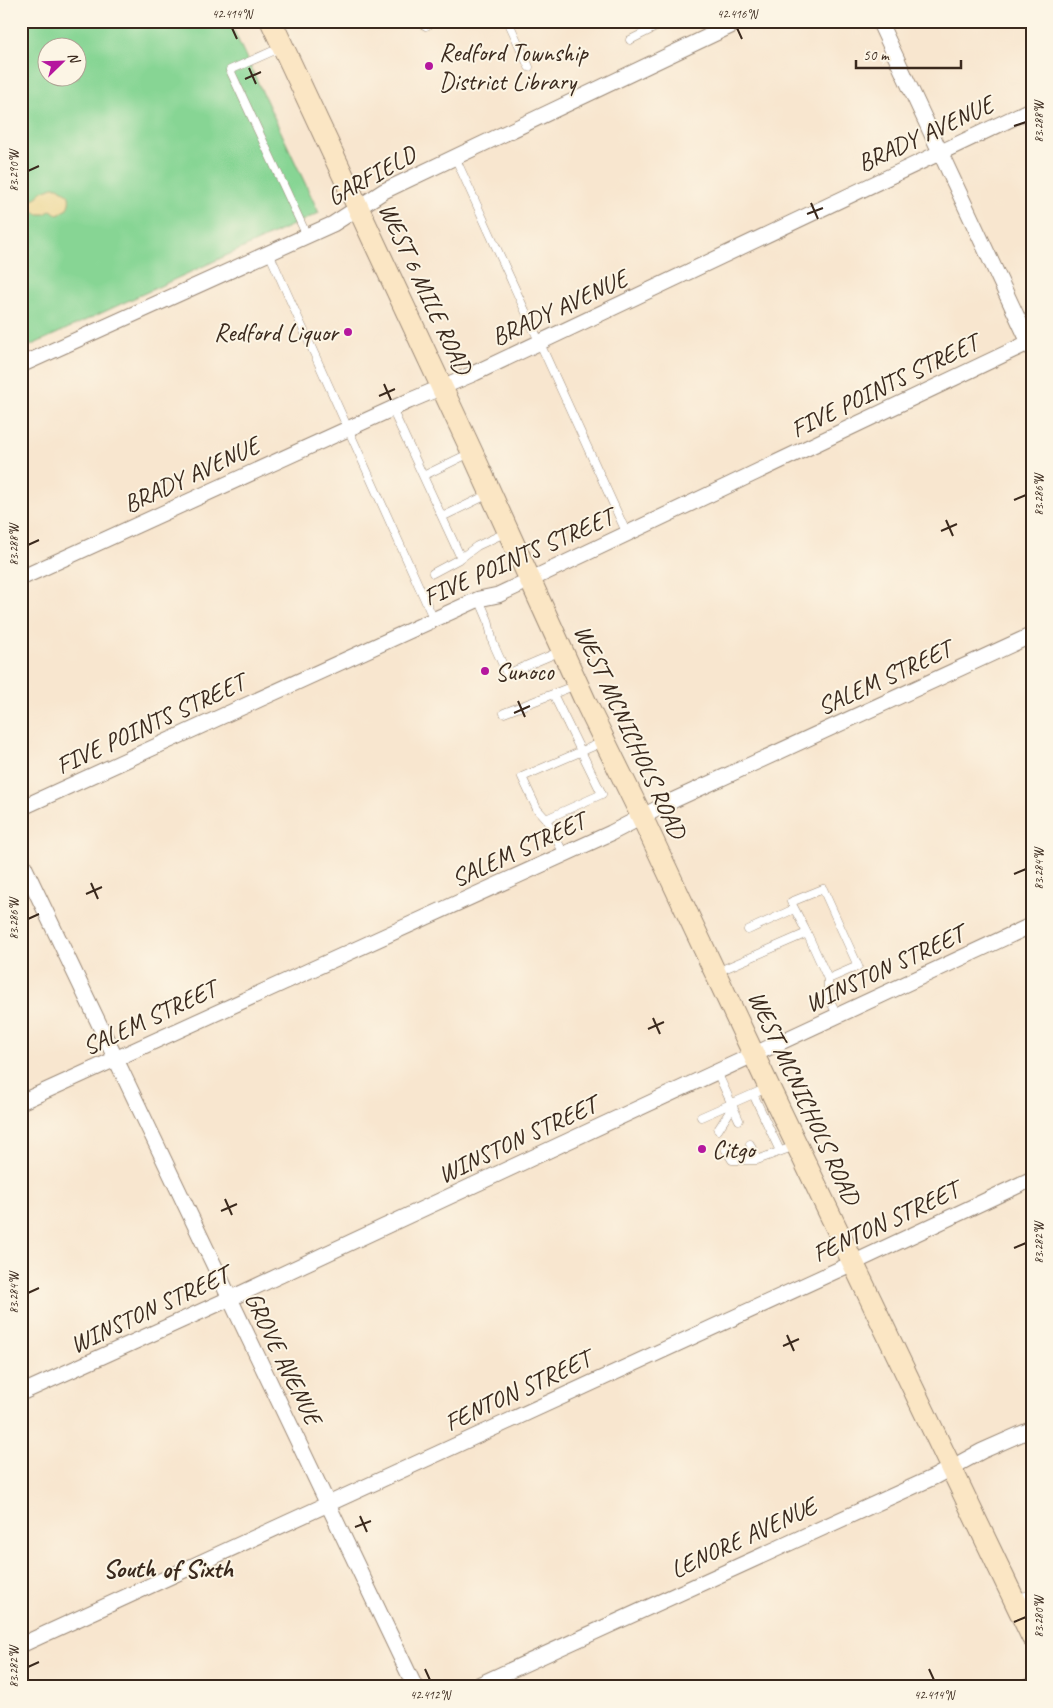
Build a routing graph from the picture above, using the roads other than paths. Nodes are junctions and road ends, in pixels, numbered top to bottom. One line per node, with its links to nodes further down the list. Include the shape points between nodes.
1 (271, 21): 9 (main road, WEST 6 MILE ROAD)
2 (417, 21): 3 (lane, via 426,26)
3 (437, 21)
4 (508, 21): 10 (lane)
5 (668, 21): 8 (lane)
6 (741, 21): 13 (street, GARFIELD)
7 (879, 21): 12 (street)
8 (630, 40)
9 (283, 46): 14 (main road, WEST 6 MILE ROAD); 15 (lane, via 230,70)
10 (529, 68)
11 (1032, 109): 12 (street, BRADY AVENUE)
12 (941, 152): 17 (street, BRADY AVENUE); 18 (street)
13 (455, 157): 14 (street, GARFIELD, via 384,191); 17 (lane)
14 (358, 209): 15 (street, GARFIELD); 20 (main road, WEST 6 MILE ROAD)
15 (307, 236): 16 (street, GARFIELD)
16 (269, 253): 19 (street, GARFIELD); 22 (lane)
17 (540, 343): 20 (street, BRADY AVENUE); 28 (lane)
18 (1031, 344): 28 (street, FIVE POINTS STREET)
19 (21, 365)
20 (442, 388): 21 (street, BRADY AVENUE); 23 (main road, WEST 6 MILE ROAD)
21 (392, 409): 22 (street, BRADY AVENUE); 24 (lane)
22 (347, 429): 31 (street, BRADY AVENUE); 34 (lane)
23 (472, 452): 24 (lane); 25 (main road, WEST 6 MILE ROAD)
24 (423, 476): 26 (lane)
25 (491, 493): 26 (lane); 27 (main road, WEST 6 MILE ROAD)
26 (442, 517): 29 (lane)
27 (508, 531): 29 (lane); 32 (main road, WEST 6 MILE ROAD)
28 (627, 534): 32 (street, FIVE POINTS STREET)
29 (461, 558): 30 (lane)
30 (433, 573)
31 (21, 578)
32 (530, 579): 33 (street, FIVE POINTS STREET, via 498,595); 36 (main road, WEST MCNICHOLS ROAD)
33 (479, 599): 34 (street, FIVE POINTS STREET); 36 (lane, via 507,674)
34 (434, 620): 42 (street, FIVE POINTS STREET)
35 (1032, 635): 43 (street, SALEM STREET)
36 (562, 651): 37 (main road, WEST MCNICHOLS ROAD)
37 (578, 684): 38 (lane); 40 (main road, WEST MCNICHOLS ROAD)
38 (553, 694): 39 (lane); 41 (lane)
39 (504, 713)
40 (605, 742): 41 (lane); 43 (main road, WEST MCNICHOLS ROAD)
41 (581, 751): 44 (lane, via 602,794); 44 (lane, via 522,777 537,809)
42 (21, 808)
43 (642, 817): 45 (street, SALEM STREET); 51 (main road, WEST MCNICHOLS ROAD)
44 (546, 819): 45 (lane)
45 (564, 854): 55 (street, SALEM STREET)
46 (21, 860): 55 (street, GROVE AVENUE)
47 (794, 909): 49 (lane); 50 (lane); 52 (lane, via 791,902 823,889 858,966)
48 (1032, 926): 53 (street, WINSTON STREET)
49 (748, 930)
50 (807, 933): 51 (lane); 52 (lane)
51 (715, 973): 54 (main road, WEST MCNICHOLS ROAD)
52 (828, 979): 53 (lane, via 828,997)
53 (838, 1016): 54 (street, WINSTON STREET)
54 (754, 1055): 56 (street, WINSTON STREET); 57 (main road, WEST MCNICHOLS ROAD)
55 (115, 1060): 58 (street, SALEM STREET); 69 (street, GROVE AVENUE)
56 (717, 1072): 59 (lane); 69 (street, WINSTON STREET)
57 (761, 1091): 59 (lane); 64 (main road, WEST MCNICHOLS ROAD)
58 (21, 1102)
59 (732, 1106): 60 (lane); 61 (lane); 62 (lane)
60 (701, 1117)
61 (739, 1120)
62 (718, 1130)
63 (750, 1144): 66 (lane)
64 (788, 1148): 66 (lane); 68 (main road, WEST MCNICHOLS ROAD)
65 (726, 1150): 66 (lane, via 732,1160)
66 (757, 1160)
67 (1032, 1179): 68 (street, FENTON STREET)
68 (854, 1262): 72 (main road, WEST MCNICHOLS ROAD); 73 (street, FENTON STREET)
69 (229, 1298): 70 (street, WINSTON STREET); 73 (street, GROVE AVENUE)
70 (21, 1393)
71 (1032, 1429): 72 (street, LENORE AVENUE)
72 (951, 1468): 74 (main road, WEST MCNICHOLS ROAD); 78 (street, LENORE AVENUE)
73 (328, 1503): 76 (street, FENTON STREET); 77 (street, GROVE AVENUE)
74 (1023, 1596): 75 (main road, WEST MCNICHOLS ROAD)
75 (1032, 1637)
76 (21, 1645)
77 (415, 1687)
78 (474, 1687)

